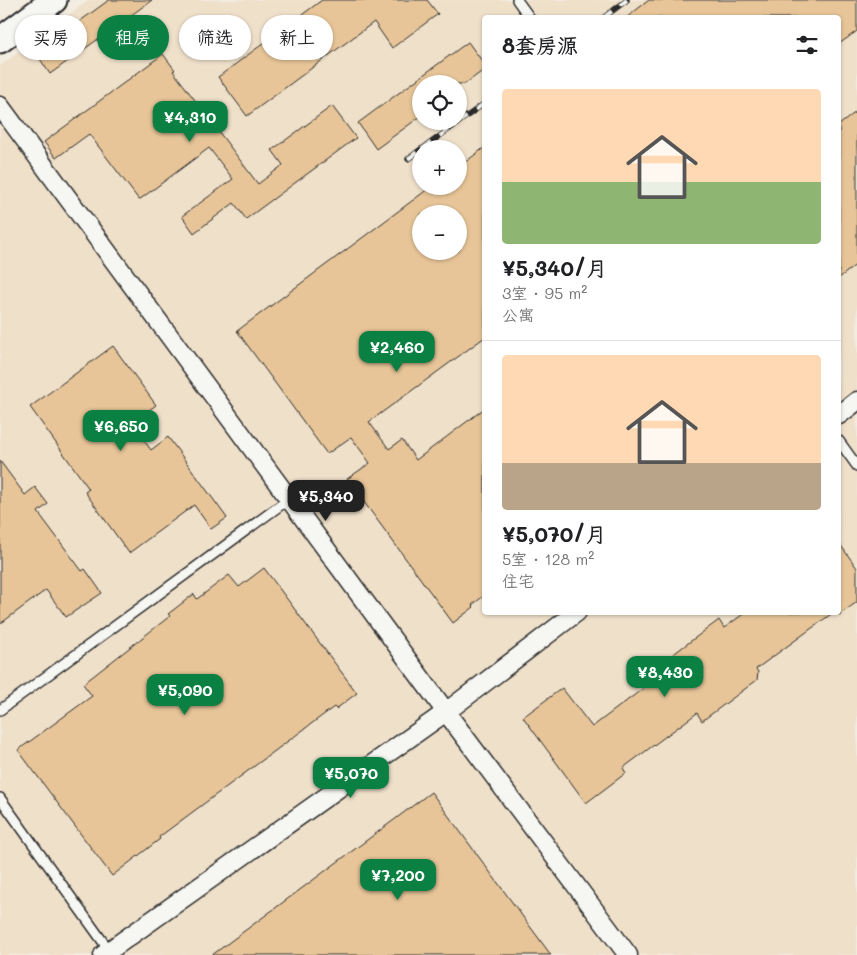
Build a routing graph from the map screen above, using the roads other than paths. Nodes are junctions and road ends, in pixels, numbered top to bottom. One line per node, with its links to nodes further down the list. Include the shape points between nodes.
1 (54, 0): 4 (street)
2 (517, 0): 3 (lane)
3 (528, 15)
4 (0, 40)
5 (0, 106): 10 (street)
6 (857, 401): 7 (street)
7 (841, 413)
8 (841, 444): 9 (lane)
9 (857, 466)
10 (289, 499): 12 (lane); 13 (street)
11 (573, 615): 13 (street)
12 (0, 710)
13 (446, 712): 15 (street); 16 (street)
14 (0, 798): 15 (lane)
15 (108, 953)
16 (628, 955)

